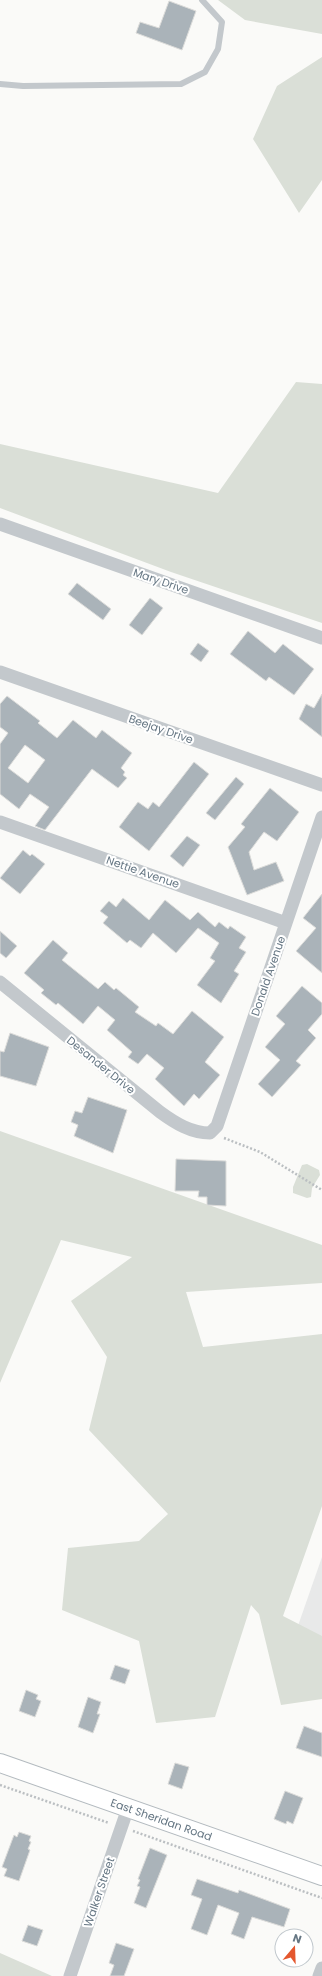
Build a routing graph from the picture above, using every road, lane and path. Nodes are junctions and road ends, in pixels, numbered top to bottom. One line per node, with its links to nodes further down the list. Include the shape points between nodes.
1 (202, 0): 2 (lane, via 222,22 218,48 205,72 181,84)
2 (0, 84)
3 (0, 524): 4 (street, Mary Drive)
4 (322, 638)
5 (0, 672): 6 (street, Beejay Drive)
6 (322, 786)
7 (322, 817): 9 (street, Donald Avenue)
8 (0, 822): 9 (street, Nettie Avenue)
9 (286, 923): 11 (street, Donald Avenue, via 217,1126)
10 (0, 982): 11 (street, Desander Drive, via 160,1112 178,1124 199,1133)
11 (210, 1133): 12 (path, via 260,1152)
12 (321, 1189)
13 (0, 1763): 15 (street, East Sheridan Road)
14 (0, 1784): 16 (path)
15 (128, 1808): 18 (street, East Sheridan Road); 21 (street, Walker Street)
16 (111, 1823)
17 (132, 1831): 19 (path)
18 (322, 1876)
19 (322, 1898)
20 (322, 1968): 22 (street)
21 (70, 1976)
22 (319, 1976)

